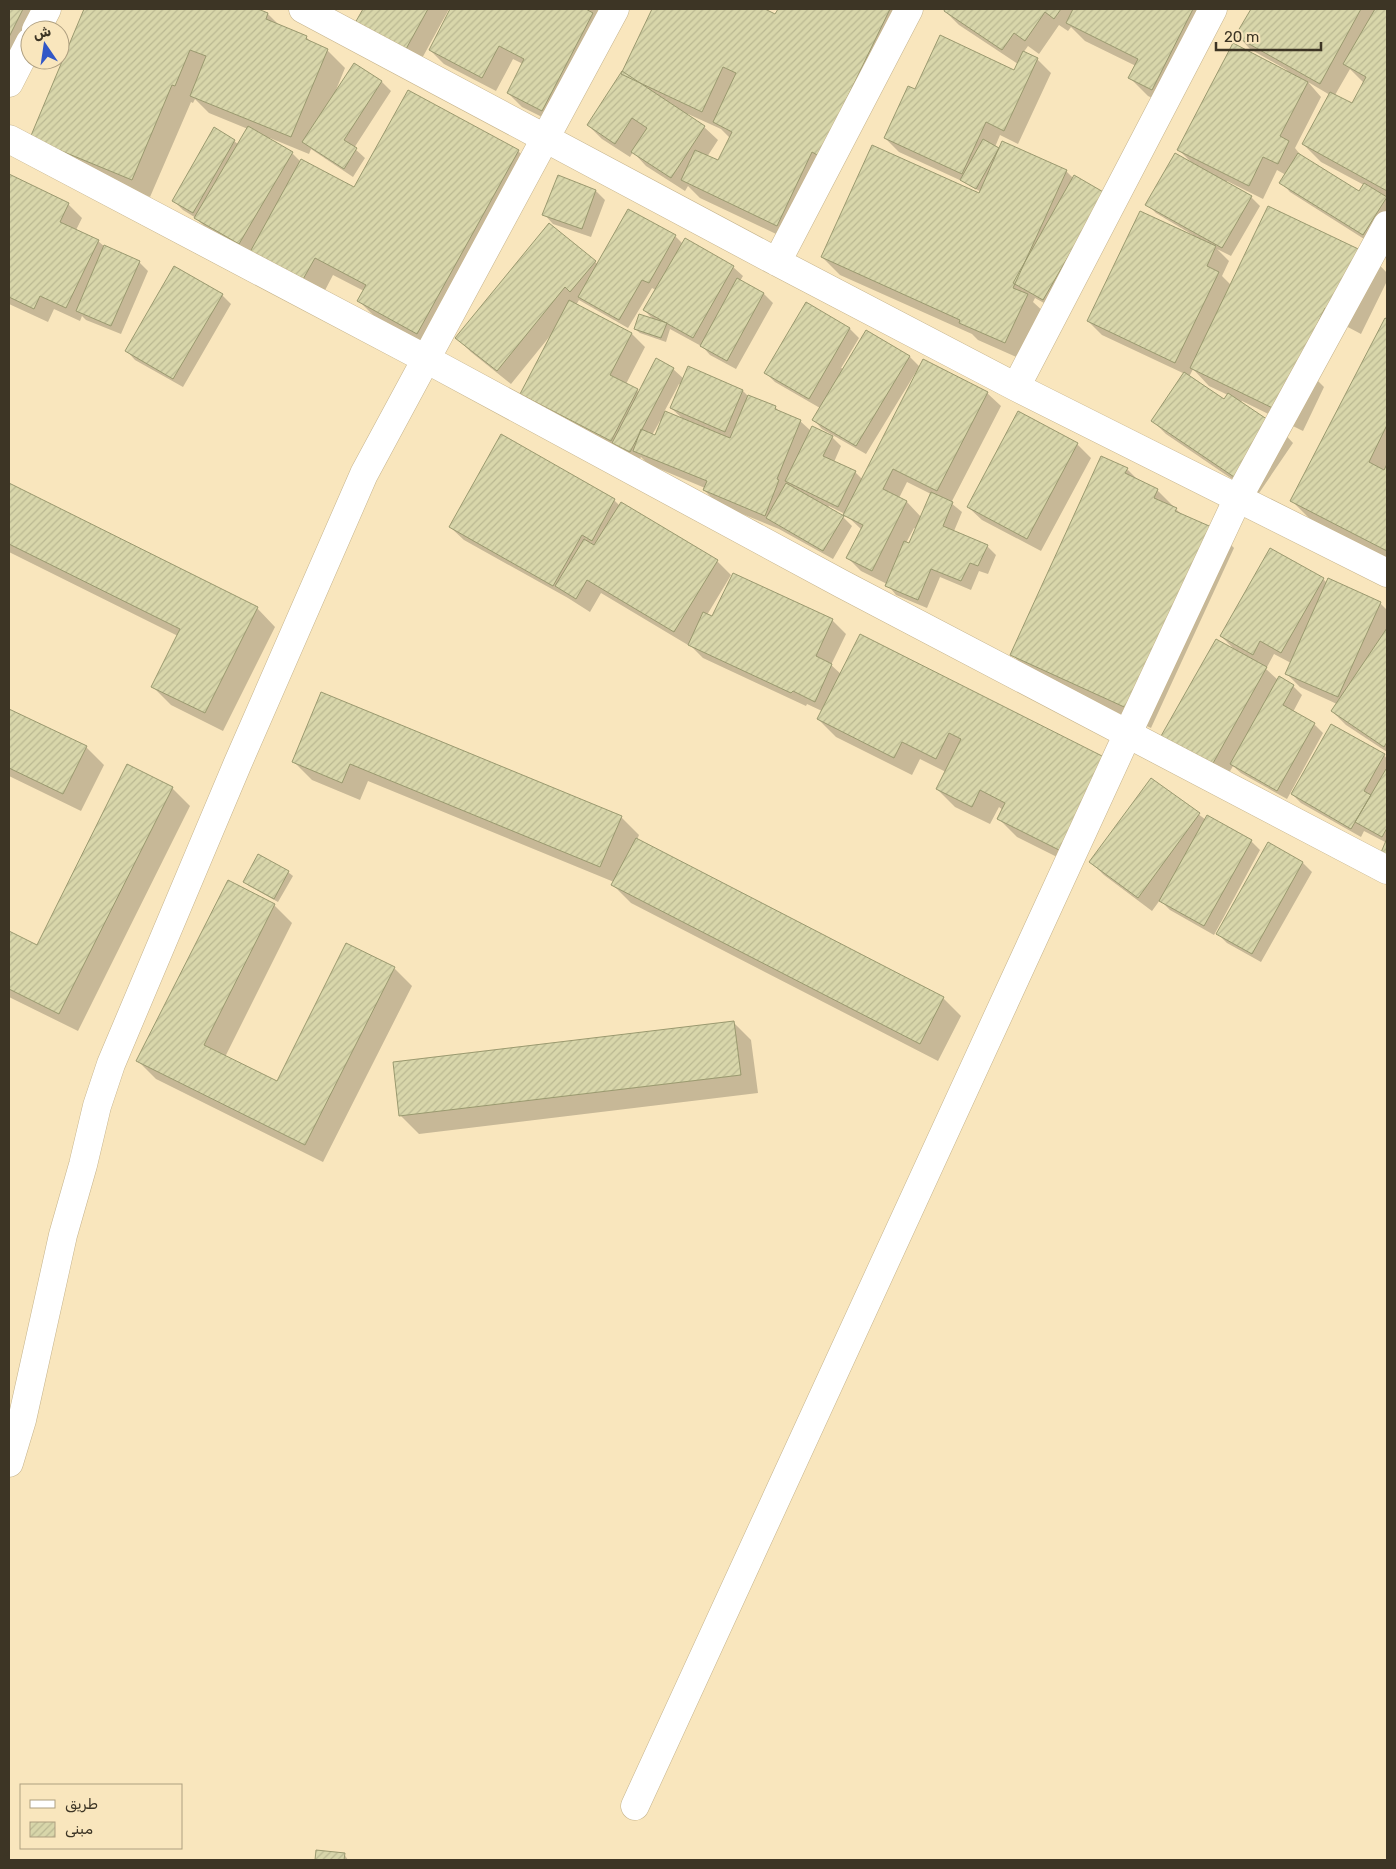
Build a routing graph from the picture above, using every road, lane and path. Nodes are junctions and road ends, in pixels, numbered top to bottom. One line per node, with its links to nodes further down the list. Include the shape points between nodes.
1 (303, 9): 7 (street)
2 (615, 9): 7 (street)
3 (909, 9): 11 (street)
4 (1213, 9): 13 (street)
5 (20, 62): 6 (street)
6 (9, 83)
7 (546, 139): 11 (street); 12 (street)
8 (9, 140): 12 (street)
9 (1387, 225): 10 (street)
10 (1380, 257): 14 (street)
11 (777, 262): 13 (street)
12 (426, 359): 16 (street); 18 (street, via 364,474 111,1064 96,1106 84,1165 63,1235 22,1420)
13 (1016, 387): 14 (street)
14 (1238, 498): 15 (street); 16 (street)
15 (1387, 574)
16 (1128, 733): 17 (street); 19 (street)
17 (1387, 870)
18 (9, 1463)
19 (635, 1806)

